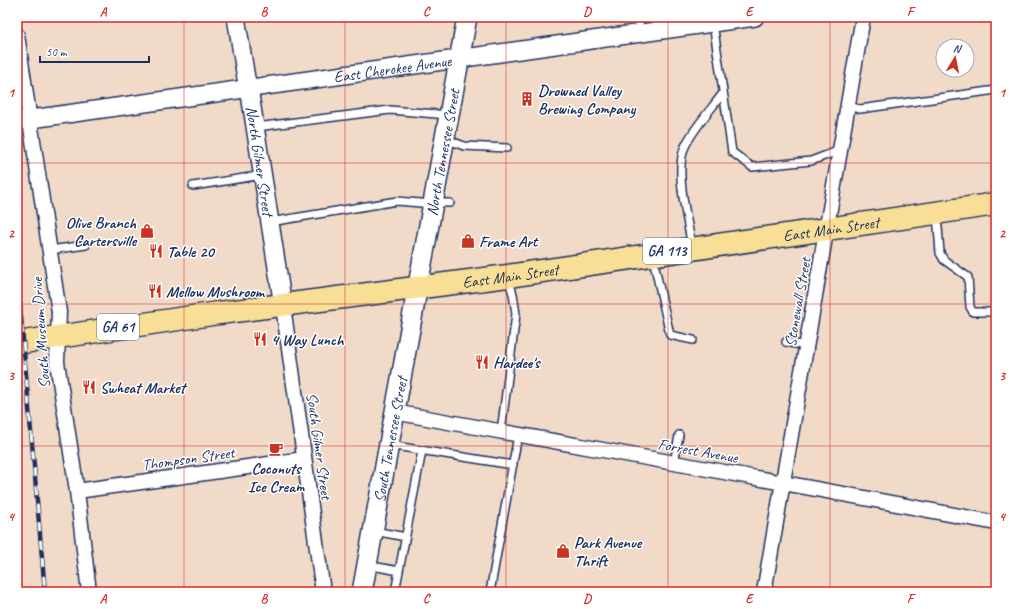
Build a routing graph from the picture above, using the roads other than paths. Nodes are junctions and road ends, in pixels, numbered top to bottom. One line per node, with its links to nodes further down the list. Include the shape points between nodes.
1 (236, 17): 9 (street, North Gilmer Street)
2 (467, 17): 8 (main road, North Tennessee Street)
3 (755, 17): 5 (street, East Cherokee Avenue)
4 (863, 17): 12 (street, Stonewall Street)
5 (713, 23): 6 (street, East Cherokee Avenue); 11 (lane)
6 (639, 25): 8 (street, East Cherokee Avenue)
7 (17, 35): 14 (street, South Museum Drive)
8 (458, 58): 9 (street, East Cherokee Avenue); 13 (main road, North Tennessee Street)
9 (249, 88): 14 (street, East Cherokee Avenue); 15 (street, North Gilmer Street)
10 (996, 90): 12 (lane, via 860,109)
11 (723, 93): 18 (lane, via 732,152 752,167 811,161); 27 (lane, via 700,123 683,152 681,176)
12 (848, 106): 18 (street, Stonewall Street)
13 (448, 115): 15 (lane, via 390,110); 16 (main road, North Tennessee Street)
14 (23, 120): 28 (street, South Museum Drive)
15 (255, 127): 19 (street, North Gilmer Street)
16 (444, 138): 17 (lane, via 464,146); 21 (main road, North Tennessee Street)
17 (507, 148)
18 (840, 150): 25 (street, Stonewall Street)
19 (263, 175): 20 (lane); 24 (street, North Gilmer Street)
20 (193, 186)
21 (438, 204): 24 (lane, via 397,201); 31 (main road, North Tennessee Street)
22 (996, 204): 23 (main road, East Main Street / GA 113)
23 (936, 212): 25 (main road, East Main Street / GA 113); 33 (lane, via 940,253 944,260 968,277 970,307 973,312)
24 (270, 222): 32 (street, North Gilmer Street)
25 (827, 228): 27 (main road, East Main Street / GA 113); 38 (street, Stonewall Street)
26 (86, 245): 28 (lane)
27 (692, 248): 29 (main road, East Main Street / GA 113)
28 (50, 250): 34 (street, South Museum Drive, via 59,312)
29 (652, 254): 30 (main road, East Main Street / GA 113); 35 (lane, via 670,335)
30 (508, 276): 31 (main road, East Main Street / GA 113); 40 (lane, via 514,294 516,314)
31 (417, 287): 32 (main road, East Main Street / GA 61); 39 (main road, South Tennessee Street)
32 (283, 306): 34 (main road, East Main Street / GA 61); 45 (street, South Gilmer Street)
33 (996, 312)
34 (58, 336): 36 (main road, East Main Street / GA 61); 49 (street, South Museum Drive, via 56,362)
35 (693, 340)
36 (21, 342)
37 (786, 342): 38 (lane)
38 (806, 346): 48 (street, Stonewall Street)
39 (394, 412): 40 (street, Forrest Avenue); 43 (main road, South Tennessee Street)
40 (501, 432): 42 (street, Forrest Avenue)
41 (679, 434): 46 (lane)
42 (518, 435): 46 (street, Forrest Avenue); 47 (lane)
43 (388, 445): 44 (lane); 51 (main road, South Tennessee Street)
44 (422, 450): 47 (lane); 52 (lane)
45 (304, 459): 49 (street, Thompson Street); 56 (street, South Gilmer Street)
46 (674, 464): 48 (street, Forrest Avenue)
47 (513, 465): 59 (lane)
48 (783, 482): 50 (street, Forrest Avenue); 60 (street, Stonewall Street)
49 (77, 491): 55 (street, South Museum Drive)
50 (996, 523)
51 (372, 530): 52 (lane); 53 (main road, South Tennessee Street)
52 (406, 537): 54 (lane)
53 (367, 565): 54 (lane); 57 (main road, South Tennessee Street)
54 (399, 571): 58 (lane)
55 (89, 592)
56 (323, 592)
57 (362, 592)
58 (395, 592)
59 (490, 592)
60 (764, 592)

